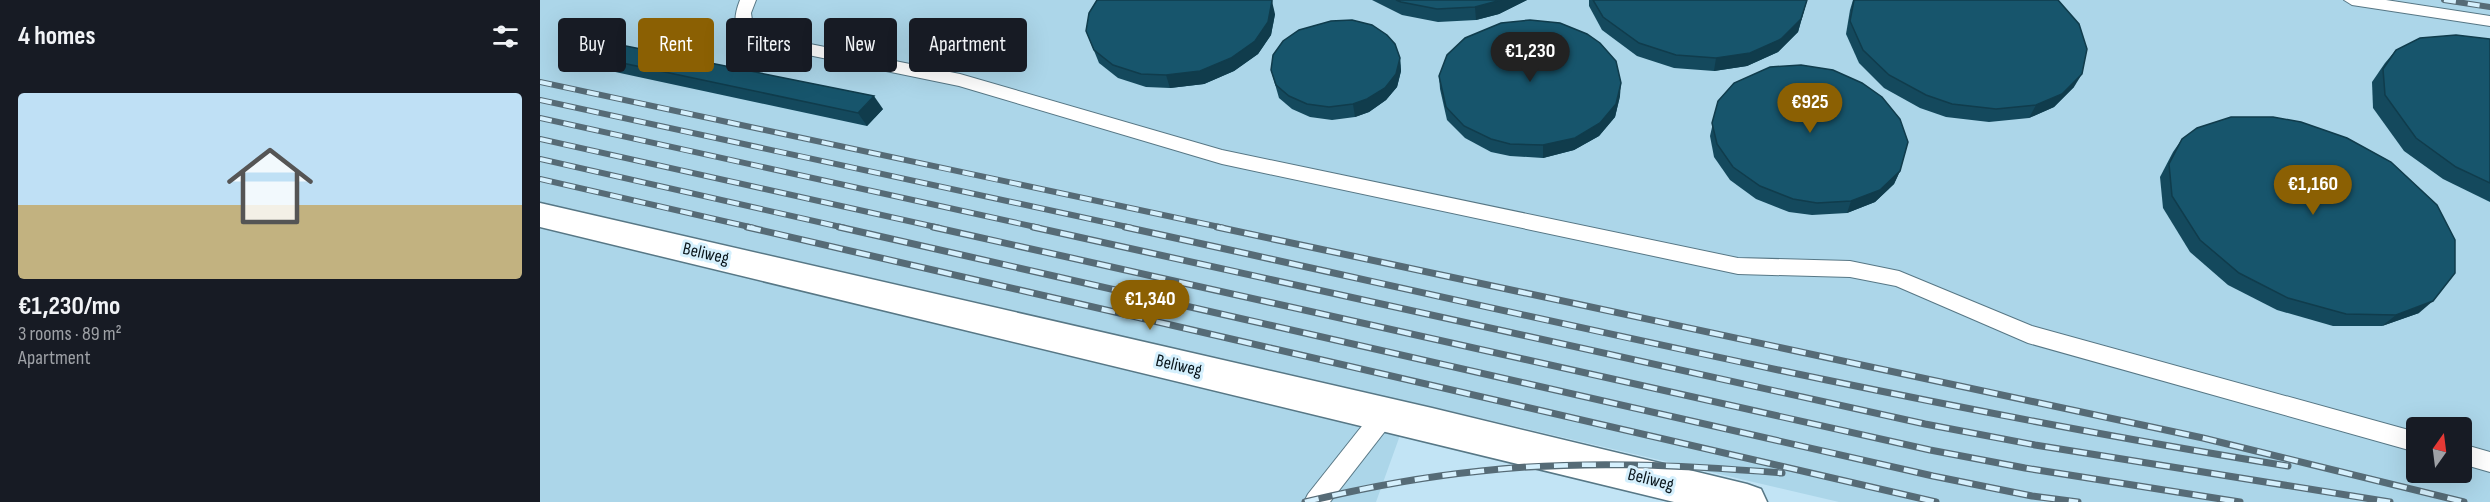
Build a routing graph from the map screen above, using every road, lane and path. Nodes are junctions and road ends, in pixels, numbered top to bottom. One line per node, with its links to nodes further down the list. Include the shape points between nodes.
1 (748, 0): 6 (lane, via 743,13 745,32 760,40 960,80 1222,157 1738,266 1850,269 1899,279 2028,334)
2 (2352, 0): 3 (lane)
3 (2490, 21)
4 (540, 215): 5 (street, Beliweg)
5 (1385, 414): 9 (lane); 10 (street, Beliweg)
6 (2406, 439)
7 (2472, 457): 8 (lane)
8 (2490, 462)
9 (1316, 502)
10 (1747, 502)

